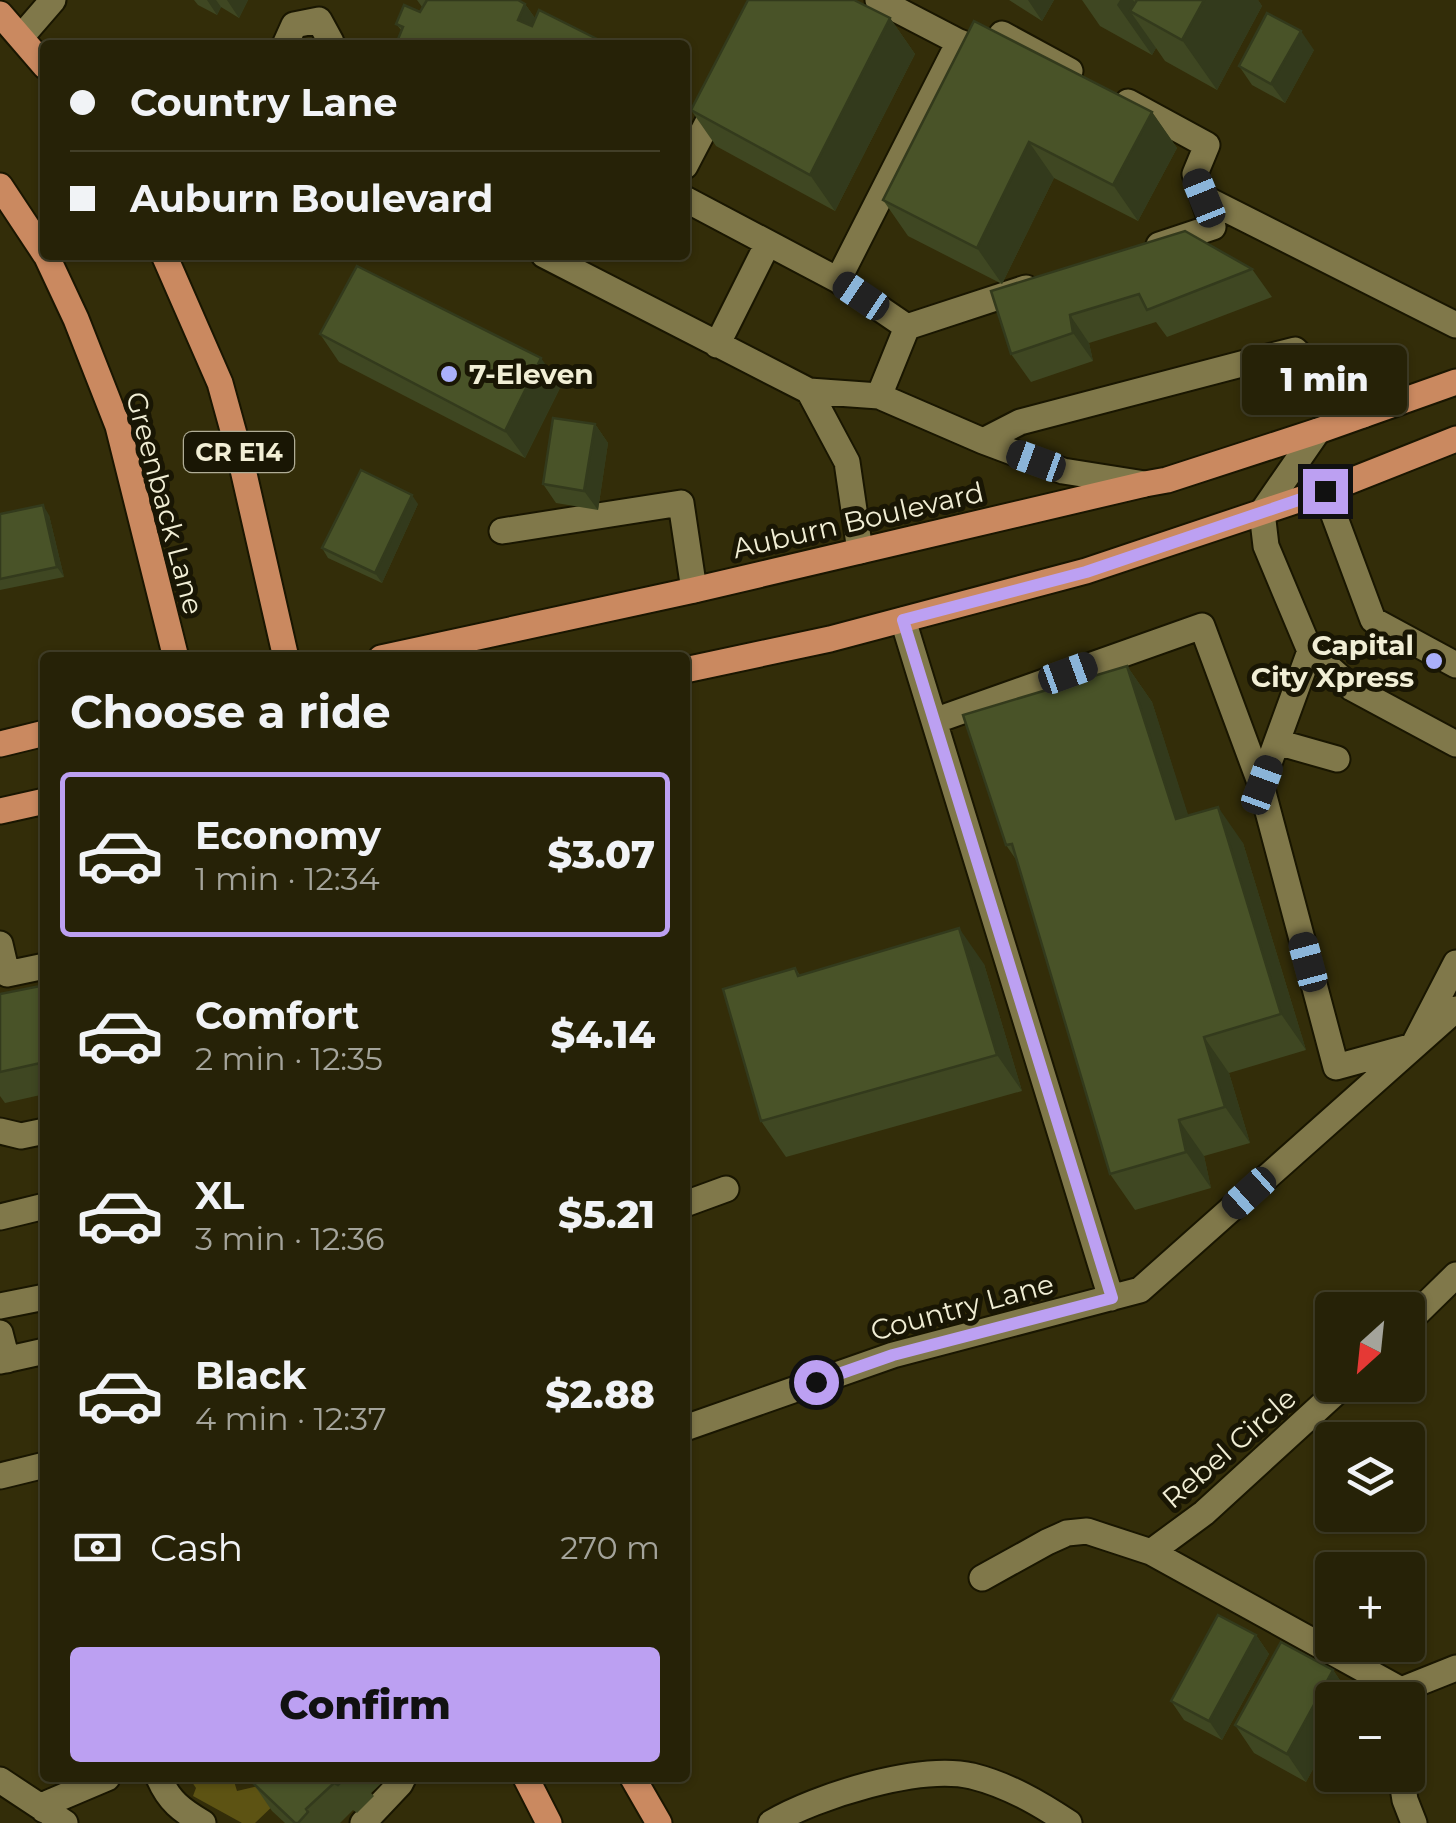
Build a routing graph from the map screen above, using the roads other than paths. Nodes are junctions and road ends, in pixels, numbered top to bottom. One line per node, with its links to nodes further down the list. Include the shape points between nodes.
1 (53, 0): 4 (street)
2 (878, 0): 7 (street)
3 (0, 14): 4 (main road)
4 (21, 36): 8 (main road)
5 (288, 40): 6 (street, via 294,25 319,20)
6 (331, 40)
7 (959, 42): 12 (street, via 986,52 1002,34 1207,145 1195,174); 20 (street)
8 (40, 60)
9 (729, 83): 10 (street)
10 (690, 157)
11 (0, 186): 15 (main road, Greenback Lane)
12 (1204, 198): 16 (street, via 1213,227); 22 (street)
13 (690, 202): 14 (street)
14 (768, 243): 20 (street); 24 (street)
15 (40, 245)
16 (1141, 250)
17 (49, 260): 40 (main road, Greenback Lane, via 118,426)
18 (166, 260): 41 (main road, CR E14, via 220,384)
19 (554, 260): 24 (street)
20 (838, 280): 23 (street)
21 (1051, 280): 23 (street)
22 (1456, 325)
23 (907, 326): 27 (street)
24 (718, 345): 26 (street)
25 (1456, 382): 28 (main road, Auburn Boulevard)
26 (810, 391): 27 (street); 36 (street, via 847,462)
27 (879, 396): 31 (street)
28 (1363, 415): 29 (main road, Auburn Boulevard); 31 (street, via 1295,350 1020,422)
29 (1318, 431): 32 (main road, Auburn Boulevard); 34 (street)
30 (1456, 440): 33 (main road)
31 (983, 442): 32 (street, via 1063,471)
32 (1144, 484): 36 (main road, Auburn Boulevard)
33 (1325, 491): 34 (main road); 43 (street, via 1373,620)
34 (1262, 512): 38 (main road, via 1086,572); 39 (street, via 1266,546)
35 (502, 531): 37 (street, via 681,504)
36 (860, 551): 37 (main road, Auburn Boulevard)
37 (694, 590): 42 (main road, Auburn Boulevard)
38 (903, 620): 44 (main road); 45 (street)
39 (1310, 651): 47 (street); 49 (street, via 1352,688)
40 (174, 652)
41 (285, 652)
42 (410, 652)
43 (1456, 665)
44 (690, 669)
45 (934, 721): 51 (street, via 1202,626); 68 (street)
46 (40, 734): 48 (main road)
47 (1278, 742): 50 (street); 51 (street)
48 (0, 744)
49 (1456, 744)
50 (1337, 759)
51 (1262, 785): 59 (street, via 1336,1067)
52 (40, 802): 53 (main road)
53 (0, 810)
54 (0, 944): 57 (street)
55 (1456, 963): 59 (street)
56 (40, 968): 57 (street)
57 (4, 980)
58 (1456, 1008): 59 (street, Country Lane)
59 (1413, 1046): 68 (street, Country Lane, via 1140,1290)
60 (0, 1131): 61 (street)
61 (40, 1133)
62 (726, 1189): 63 (street)
63 (690, 1202)
64 (40, 1207): 65 (street)
65 (0, 1217)
66 (1456, 1275): 69 (street)
67 (40, 1298): 70 (street)
68 (1112, 1298): 75 (street, Country Lane, via 893,1355)
69 (1425, 1305)
70 (0, 1306)
71 (0, 1333): 73 (street)
72 (40, 1352): 73 (street)
73 (4, 1361)
74 (1325, 1402): 78 (street, Rebel Circle)
75 (690, 1426)
76 (40, 1466): 77 (street)
77 (0, 1476)
78 (1152, 1552): 79 (street, via 1087,1531 1066,1533); 81 (street)
79 (982, 1578)
80 (1456, 1668): 82 (street)
81 (1378, 1682)
82 (1425, 1683)
83 (0, 1780): 90 (street)
84 (98, 1782): 90 (street, via 48,1803)
85 (161, 1782): 91 (street, via 167,1796)
86 (401, 1782): 92 (street)
87 (528, 1782): 93 (main road)
88 (635, 1782): 94 (main road)
89 (1404, 1792): 97 (street)
90 (54, 1817)
91 (204, 1823)
92 (363, 1823)
93 (550, 1823)
94 (659, 1823)
95 (771, 1823): 96 (street, via 840,1793 941,1774 1005,1786)
96 (1069, 1823)
97 (1414, 1823)

